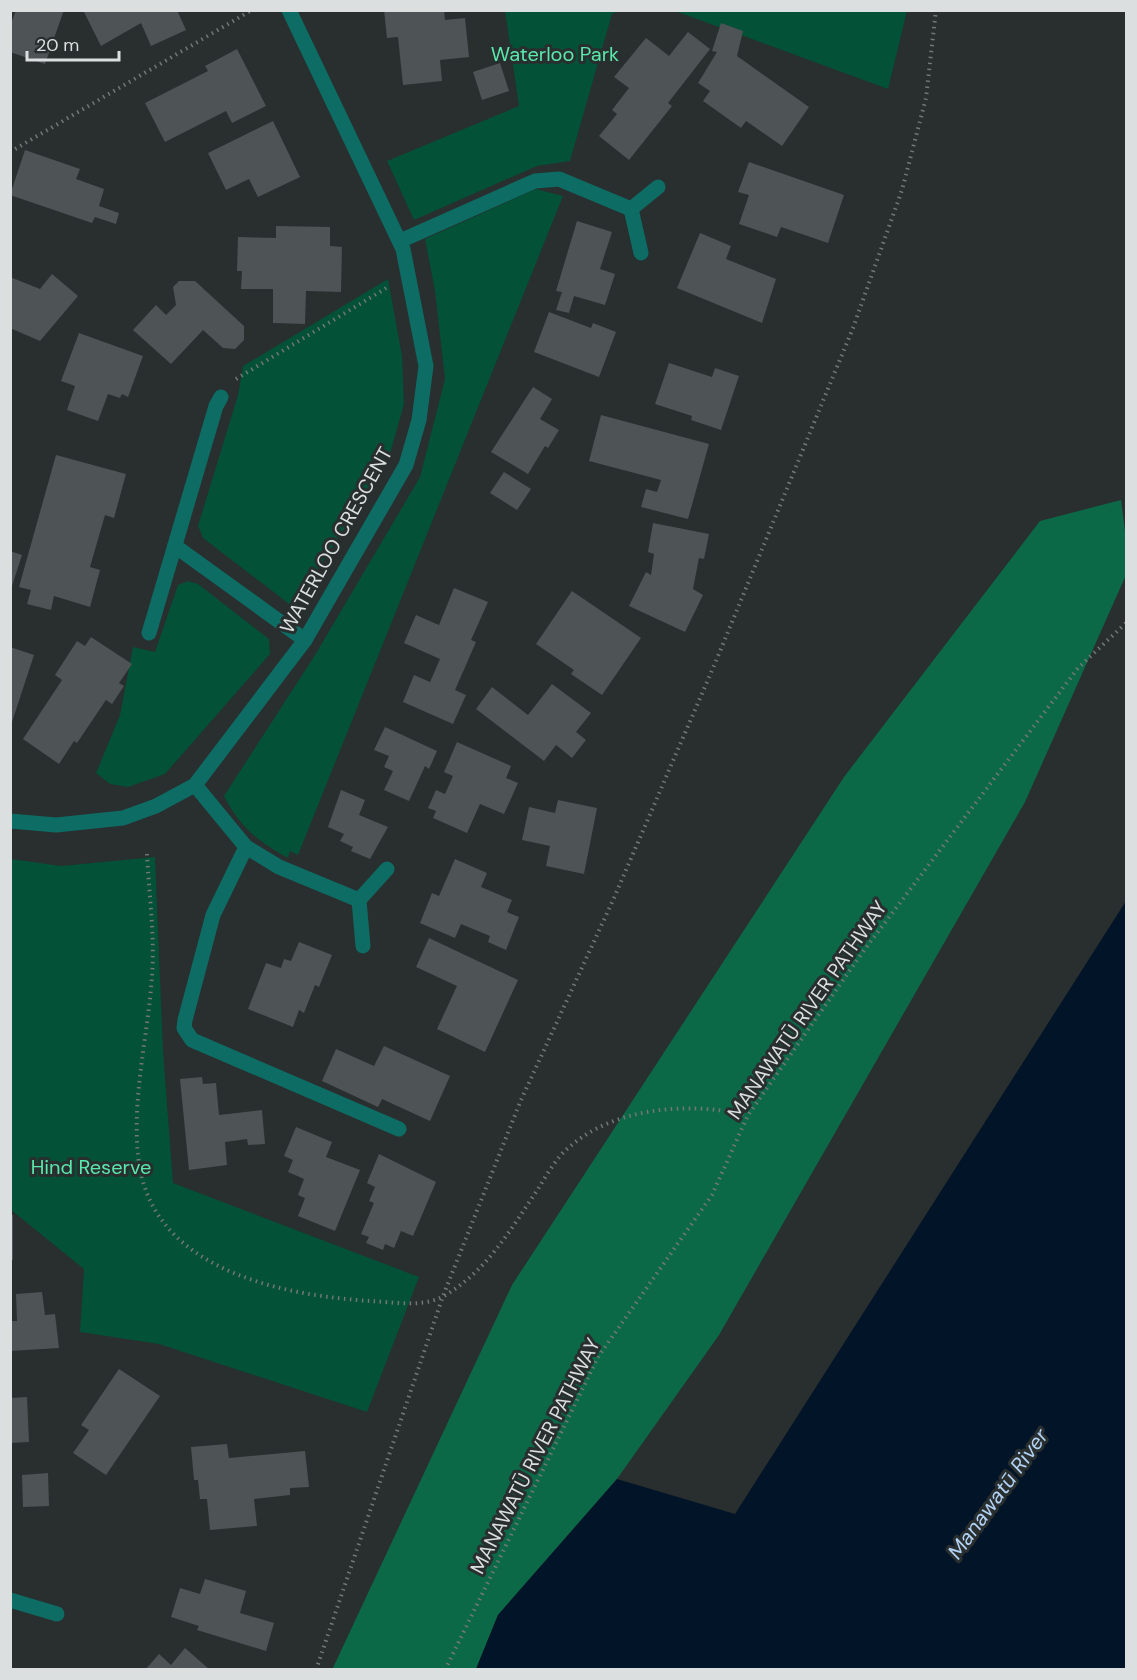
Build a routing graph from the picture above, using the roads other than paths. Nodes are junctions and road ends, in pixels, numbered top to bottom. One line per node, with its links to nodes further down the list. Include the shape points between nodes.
1 (289, 10): 4 (street, WATERLOO CRESCENT)
2 (658, 187): 3 (street)
3 (631, 209): 4 (street, via 559,179 535,181); 5 (street)
4 (400, 241): 9 (street, WATERLOO CRESCENT, via 426,366 420,420 406,465)
5 (641, 253)
6 (221, 397): 7 (street)
7 (175, 546): 8 (street); 9 (street)
8 (149, 633)
9 (305, 640): 10 (street, WATERLOO CRESCENT)
10 (195, 785): 11 (street, WATERLOO CRESCENT, via 123,818 56,825); 12 (street)
11 (10, 821)
12 (246, 847): 14 (street, via 279,867); 16 (street, via 213,915 185,1020 187,1035)
13 (387, 870): 14 (street)
14 (359, 900): 15 (street)
15 (363, 946)
16 (399, 1129)
17 (10, 1600): 18 (street)
18 (57, 1614)

